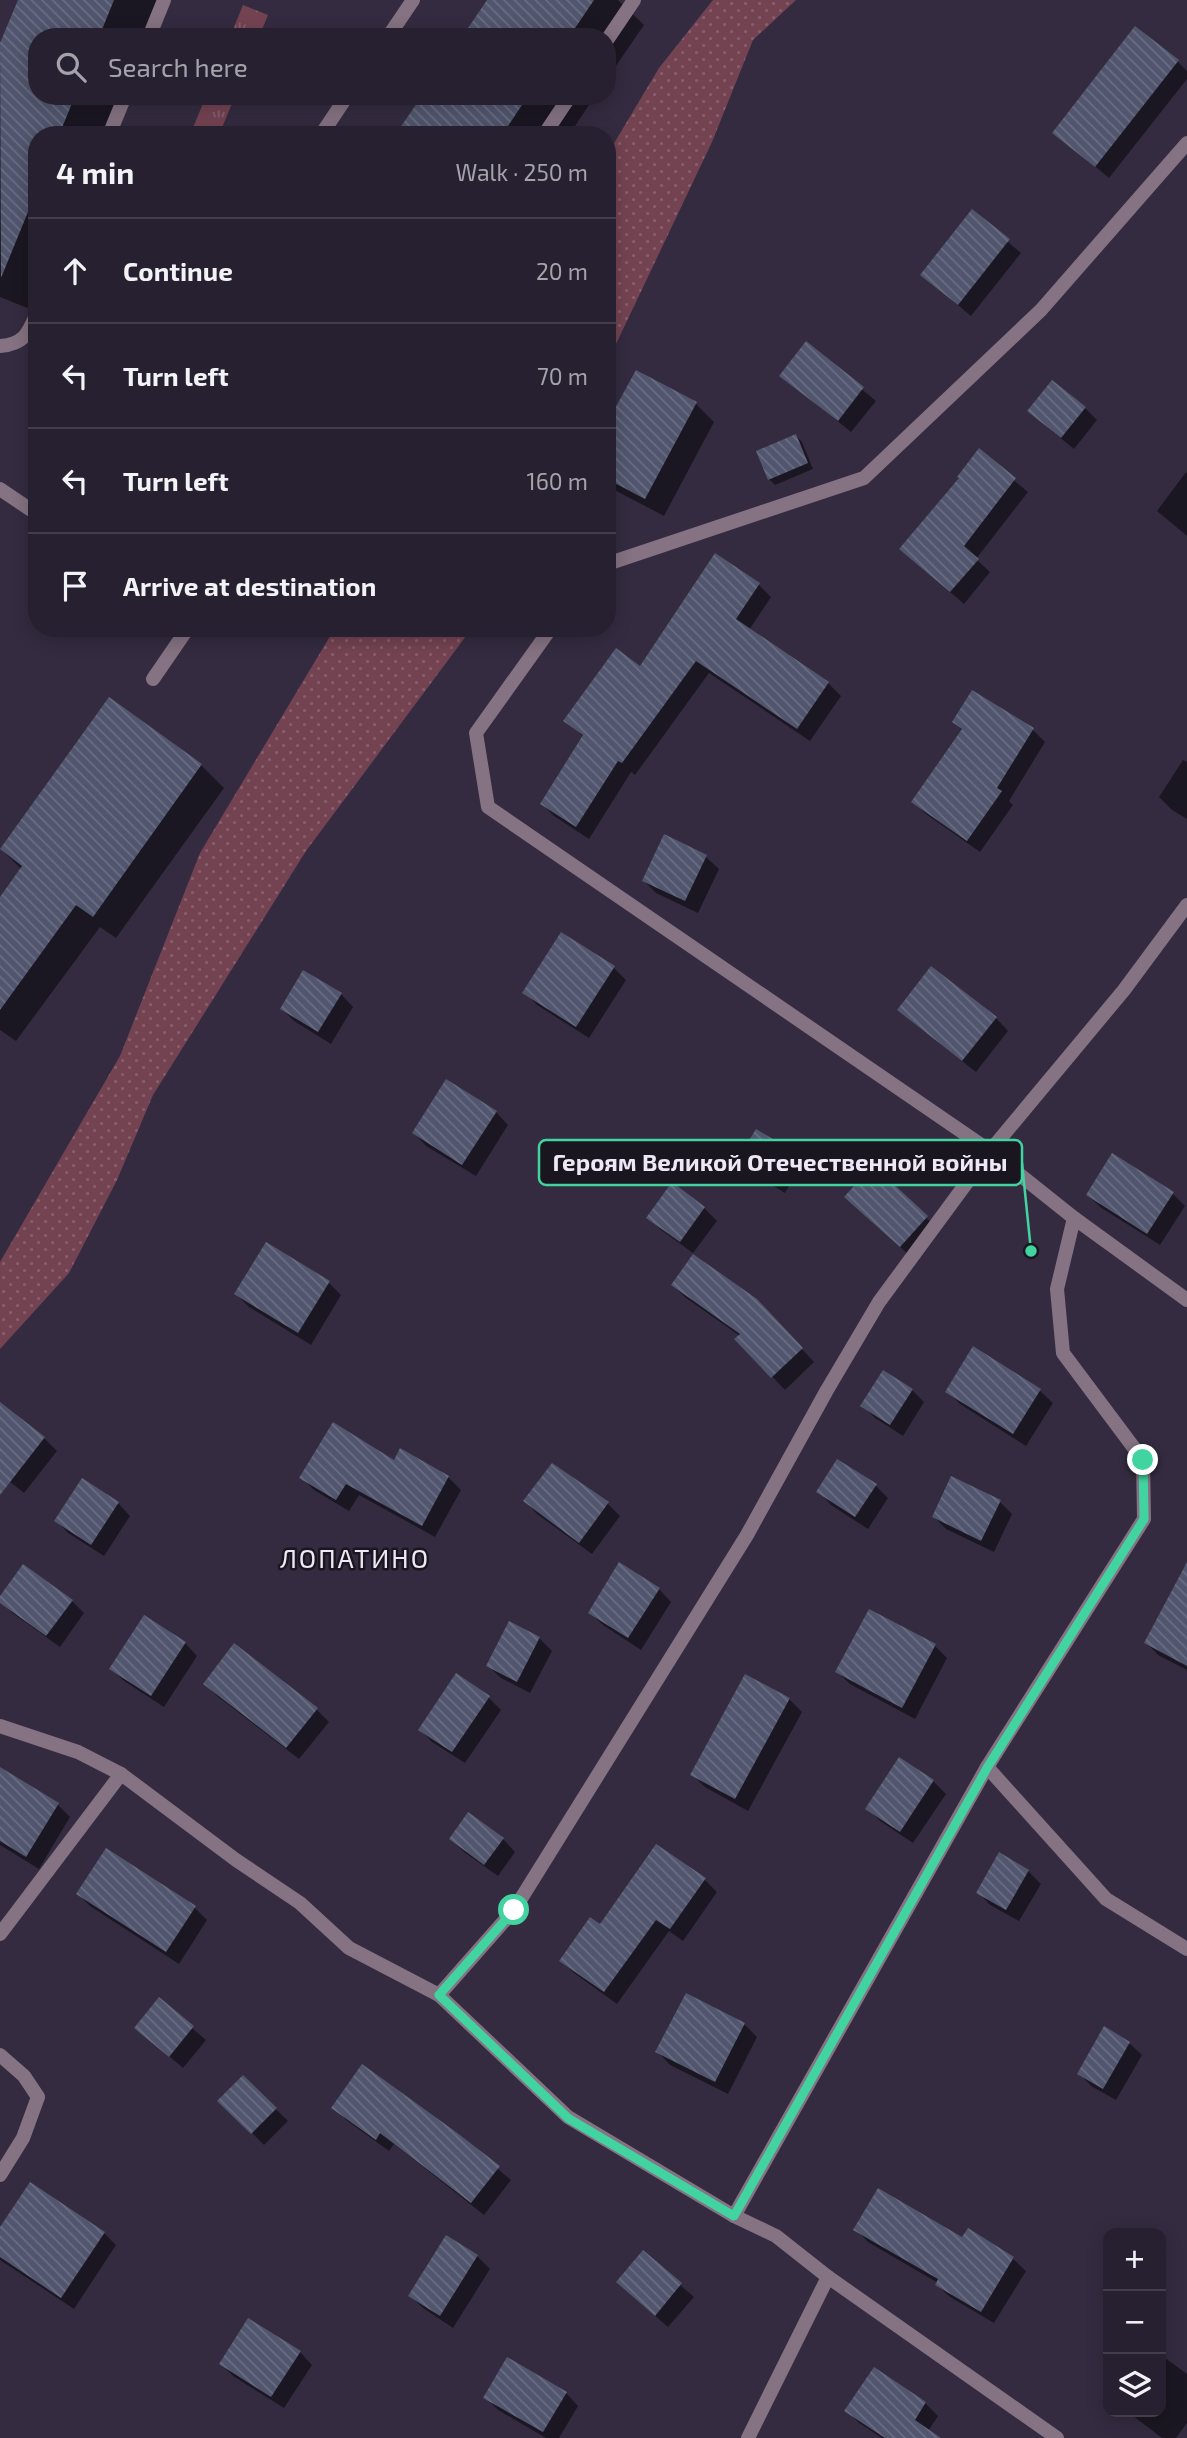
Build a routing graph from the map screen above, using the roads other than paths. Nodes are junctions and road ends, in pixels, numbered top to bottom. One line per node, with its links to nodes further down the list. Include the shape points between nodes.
1 (164, 0): 4 (street)
2 (413, 0): 5 (street)
3 (634, 0): 6 (street)
4 (153, 28)
5 (394, 28)
6 (615, 28)
7 (122, 105): 10 (street)
8 (341, 105): 11 (street)
9 (564, 105): 12 (street)
10 (113, 126)
11 (327, 126)
12 (550, 126)
13 (1187, 143): 18 (street, via 1041,310 864,478)
14 (28, 334): 15 (street, via 16,344)
15 (0, 347)
16 (0, 489): 17 (street)
17 (28, 508)
18 (616, 561)
19 (182, 637): 21 (street)
20 (545, 637): 23 (street, via 476,733 488,807)
21 (153, 679)
22 (1187, 905): 23 (street, via 1124,990)
23 (990, 1151): 24 (street); 31 (street, via 879,1302 747,1535 514,1910)
24 (1074, 1218): 25 (street); 27 (street, via 1057,1289 1063,1353 1143,1460 1144,1519)
25 (1187, 1300)
26 (0, 1726): 28 (street, via 78,1752)
27 (987, 1768): 30 (street, via 1106,1899); 34 (street)
28 (121, 1774): 29 (street); 31 (street, via 299,1903 349,1948)
29 (0, 1934)
30 (1187, 1949)
31 (439, 1995): 34 (street, via 568,2118)
32 (0, 2055): 33 (street, via 24,2076 38,2097 23,2138)
33 (0, 2175)
34 (734, 2216): 35 (street, via 776,2236)
35 (828, 2277): 36 (street); 37 (street)
36 (748, 2438)
37 (1057, 2438)

